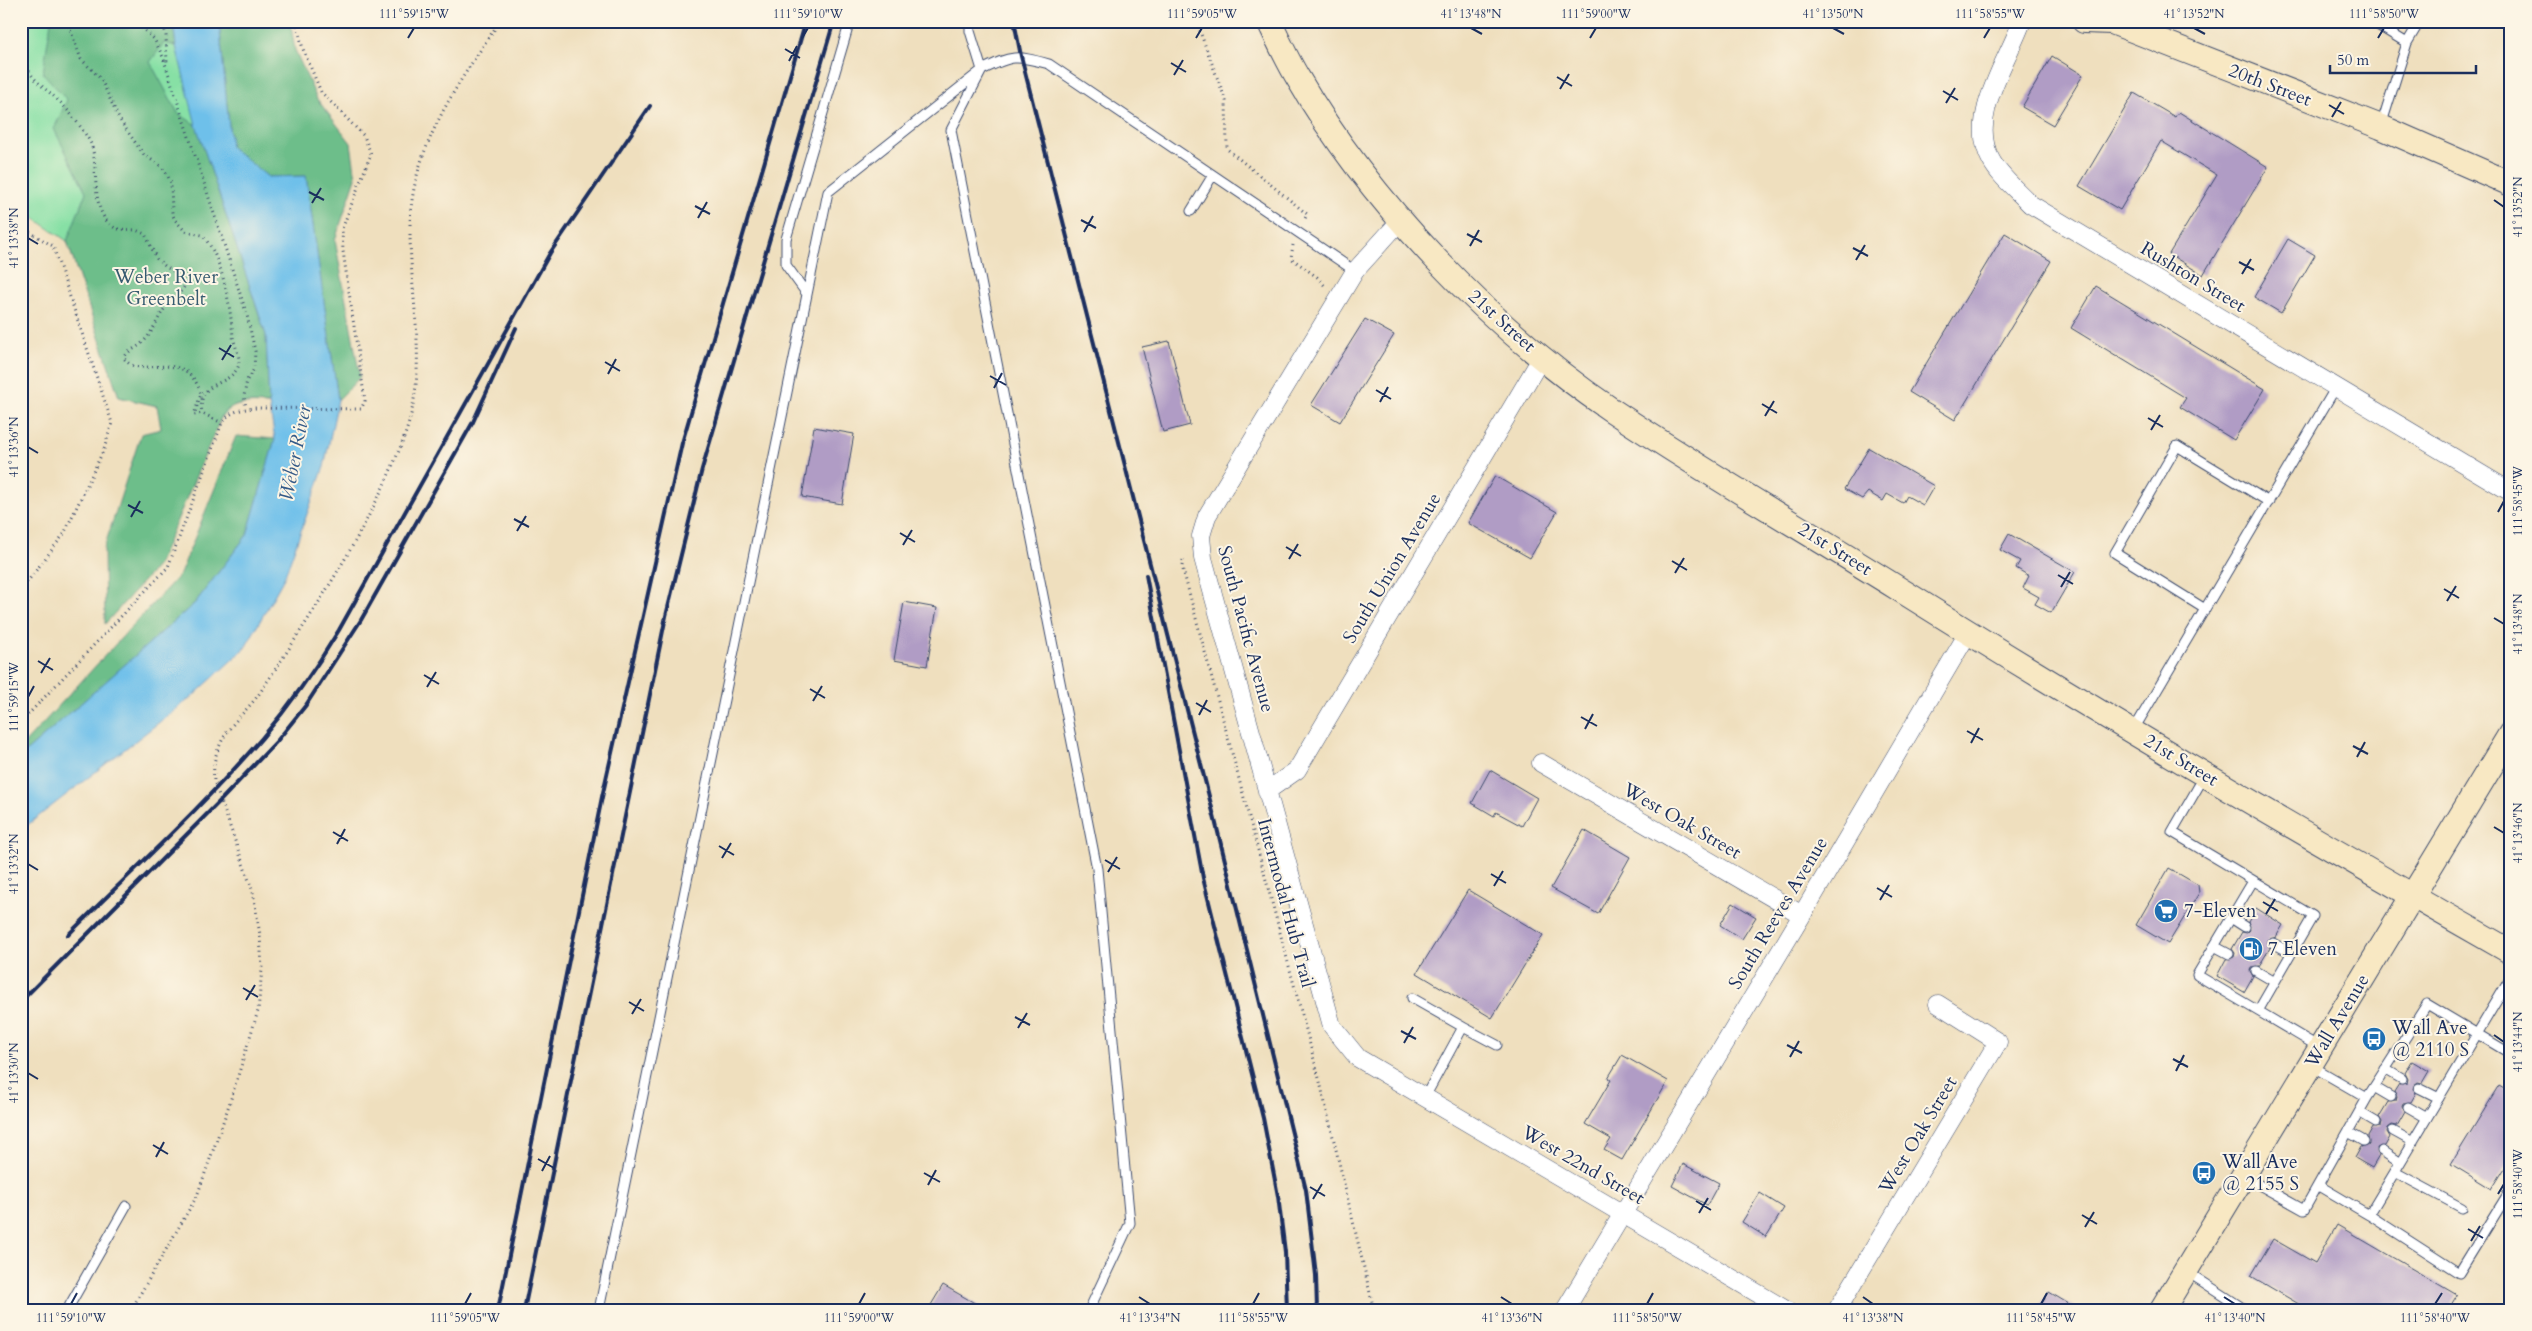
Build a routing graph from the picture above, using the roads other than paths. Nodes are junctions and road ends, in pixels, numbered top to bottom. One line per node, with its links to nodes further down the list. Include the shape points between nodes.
1 (850, 21): 17 (lane, via 786,238 786,265)
2 (970, 21): 10 (lane)
3 (1269, 21): 15 (main road, 21st Street, via 1297,77 1346,152)
4 (2022, 21): 19 (street, Rushton Street, via 1986,109 1986,144 1990,159 1998,170 2030,204)
5 (2084, 21): 8 (main road, 20th Street)
6 (2371, 21): 9 (lane)
7 (2420, 21): 9 (lane)
8 (2111, 22): 11 (main road, 20th Street)
9 (2407, 42): 11 (lane)
10 (982, 70): 12 (lane, via 1005,58 1021,56 1049,64); 17 (lane, via 828,192); 80 (lane, via 951,130 1097,869 1130,1223)
11 (2381, 127): 13 (main road, 20th Street)
12 (1213, 175): 14 (lane); 16 (lane)
13 (2511, 184)
14 (1191, 211)
15 (1401, 220): 16 (street, South Pacific Avenue); 18 (main road, 21st Street, via 1468,292)
16 (1355, 270): 28 (street, South Pacific Avenue, via 1207,516 1200,536 1203,558)
17 (807, 294): 79 (lane)
18 (1542, 357): 23 (main road, 21st Street, via 1608,407); 28 (street, South Union Avenue, via 1297,770)
19 (2336, 388): 20 (street, Rushton Street); 21 (lane)
20 (2511, 492)
21 (2269, 502): 22 (lane); 22 (lane, via 2176,446 2114,553)
22 (2205, 609): 24 (lane)
23 (1968, 633): 24 (main road, 21st Street); 31 (street, South Reeves Avenue)
24 (2132, 731): 27 (main road, 21st Street)
25 (2511, 733): 30 (main road, Wall Avenue)
26 (1541, 763): 31 (street, West Oak Street)
27 (2205, 774): 29 (lane, via 2172,832); 30 (main road, 21st Street)
28 (1267, 791): 50 (street, South Pacific Avenue, via 1332,1026)
29 (2253, 880): 32 (lane); 37 (lane, via 2313,916)
30 (2412, 896): 36 (main road, 21st Street); 49 (main road, Wall Avenue)
31 (1802, 915): 75 (street, South Reeves Avenue)
32 (2231, 918): 33 (lane); 35 (lane)
33 (2245, 927)
34 (2273, 943): 37 (lane)
35 (2214, 946): 38 (lane); 44 (lane, via 2198,975)
36 (2511, 952)
37 (2291, 953): 41 (lane)
38 (2229, 954)
39 (2256, 971): 41 (lane)
40 (2511, 977): 46 (lane)
41 (2275, 982): 44 (lane)
42 (1412, 998): 45 (lane)
43 (1938, 1004): 83 (street, West Oak Street, via 1998,1042)
44 (2258, 1011): 49 (lane)
45 (1463, 1026): 47 (lane); 55 (lane)
46 (2477, 1034): 48 (lane); 51 (lane, via 2427,1004); 58 (lane)
47 (1497, 1045)
48 (2511, 1054)
49 (2315, 1057): 57 (lane); 70 (main road, Wall Avenue)
50 (1358, 1058): 55 (street, West 22nd Street)
51 (2385, 1069): 52 (lane); 53 (lane)
52 (2402, 1078)
53 (2374, 1087): 56 (lane); 57 (lane)
54 (2419, 1088): 58 (lane)
55 (1425, 1097): 75 (street, West 22nd Street)
56 (2391, 1097)
57 (2367, 1098): 60 (lane)
58 (2439, 1098): 61 (lane)
59 (2408, 1107): 61 (lane)
60 (2359, 1112): 62 (lane); 64 (lane)
61 (2427, 1118): 66 (lane)
62 (2376, 1122)
63 (2393, 1131): 66 (lane)
64 (2348, 1132): 65 (lane); 71 (lane)
65 (2364, 1141)
66 (2413, 1142): 68 (lane)
67 (2382, 1151): 68 (lane)
68 (2400, 1163): 69 (lane)
69 (2395, 1172): 74 (lane); 76 (lane)
70 (2243, 1176): 71 (lane, via 2304,1210); 77 (main road, Wall Avenue)
71 (2318, 1186): 76 (lane)
72 (2511, 1189): 76 (lane, via 2459,1273)
73 (126, 1206): 78 (lane)
74 (2462, 1208)
75 (1622, 1213): 81 (street, South Reeves Avenue); 82 (street, West 22nd Street)
76 (2369, 1215)
77 (2186, 1271): 84 (main road, Wall Avenue); 85 (lane)
78 (67, 1310)
79 (599, 1310)
80 (1089, 1310)
81 (1565, 1310)
82 (1786, 1310)
83 (1837, 1310)
84 (2162, 1310)
85 (2246, 1310)

